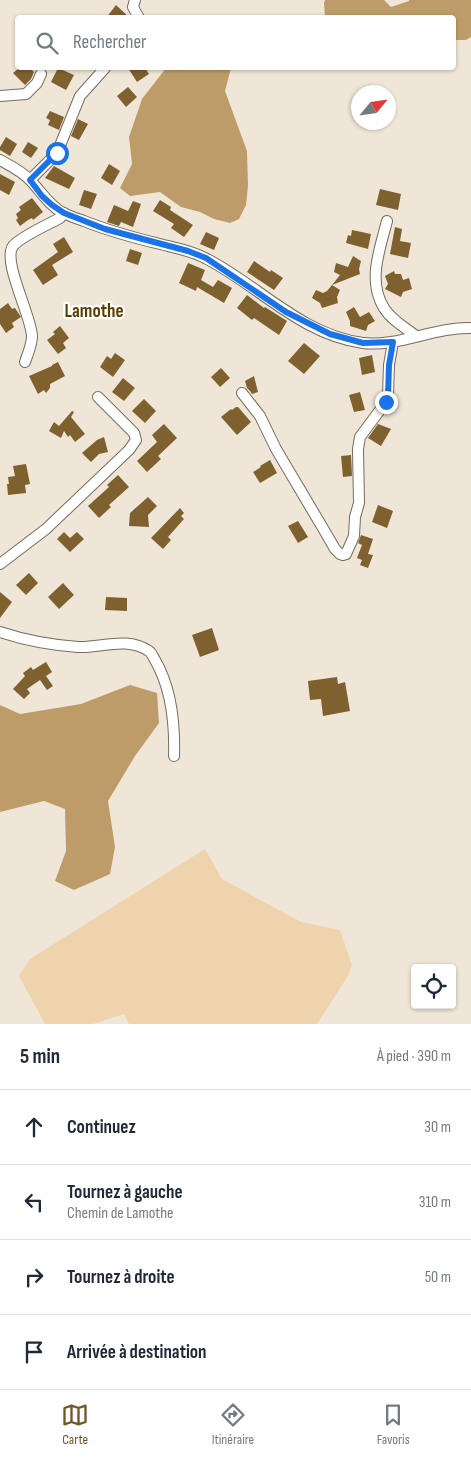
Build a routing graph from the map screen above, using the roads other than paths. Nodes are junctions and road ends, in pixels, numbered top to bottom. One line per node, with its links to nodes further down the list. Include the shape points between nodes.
1 (135, 0): 2 (street, via 133,6)
2 (137, 15)
3 (103, 70): 7 (street, via 80,96 57,153)
4 (41, 74): 5 (street, via 26,94)
5 (0, 96)
6 (0, 160): 7 (street)
7 (30, 180): 8 (street, via 42,196)
8 (64, 213): 12 (street, via 105,229 206,258 286,312 330,334 363,343); 13 (street, via 21,239 13,246 10,256 32,336)
9 (387, 221): 11 (street, via 375,285 384,308)
10 (471, 328): 11 (street)
11 (416, 336): 12 (street)
12 (393, 342): 14 (street, via 386,402 360,437 360,503 354,536 346,554 335,549 260,416)
13 (25, 362)
14 (242, 393)
15 (98, 397): 16 (street, via 134,433 136,440 46,529)
16 (0, 564)
17 (0, 632): 18 (street, via 44,644 82,647 134,644 151,652 171,704)
18 (174, 756)

